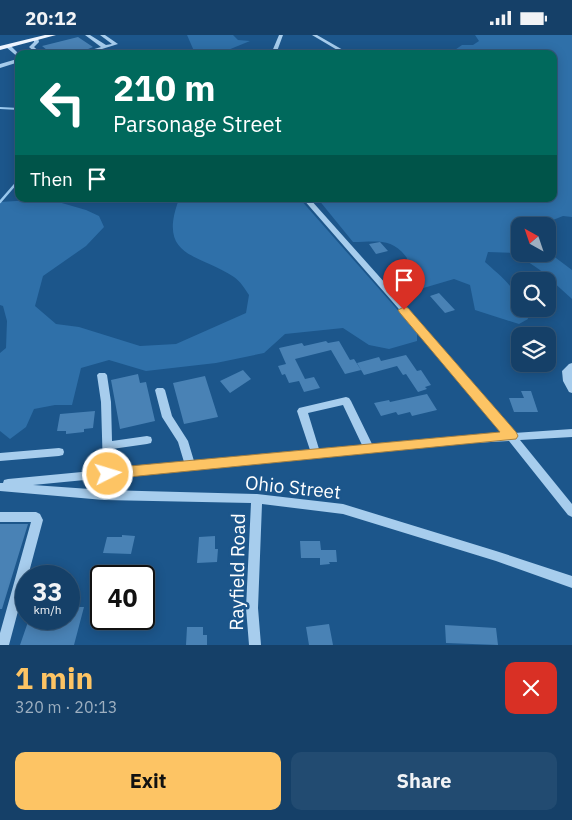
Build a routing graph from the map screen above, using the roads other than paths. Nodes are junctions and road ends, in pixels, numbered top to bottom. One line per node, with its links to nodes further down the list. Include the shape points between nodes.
1 (53, 35): 6 (main road)
2 (87, 35): 8 (street)
3 (102, 35): 8 (street, via 116,44)
4 (280, 35): 12 (street)
5 (314, 35): 13 (street)
6 (36, 39): 7 (main road); 9 (street, via 31,47)
7 (4, 47): 14 (street)
8 (105, 47): 10 (street); 11 (street)
9 (35, 50)
10 (94, 50)
11 (103, 50)
12 (274, 50)
13 (341, 50)
14 (15, 56)
15 (15, 60): 16 (street)
16 (0, 66)
17 (309, 202): 23 (street)
18 (572, 366): 21 (street, via 567,371)
19 (102, 375): 25 (street)
20 (160, 390): 30 (street, via 167,417 184,441)
21 (572, 390)
22 (572, 433): 23 (street)
23 (511, 436): 26 (street); 34 (street)
24 (147, 440): 25 (street)
25 (108, 446): 31 (street)
26 (369, 449): 28 (street); 28 (street, via 346,401 302,411)
27 (58, 452): 29 (street)
28 (316, 454): 30 (street)
29 (0, 457)
30 (190, 466): 31 (street)
31 (108, 474): 32 (street)
32 (0, 485): 33 (street, Ohio Street, via 104,495)
33 (257, 499): 36 (street, Ohio Street, via 343,509); 38 (street, Rayfield Road, via 252,608)
34 (572, 512)
35 (0, 517): 37 (street, via 36,517 38,521)
36 (572, 582)
37 (3, 645)
38 (255, 645)

